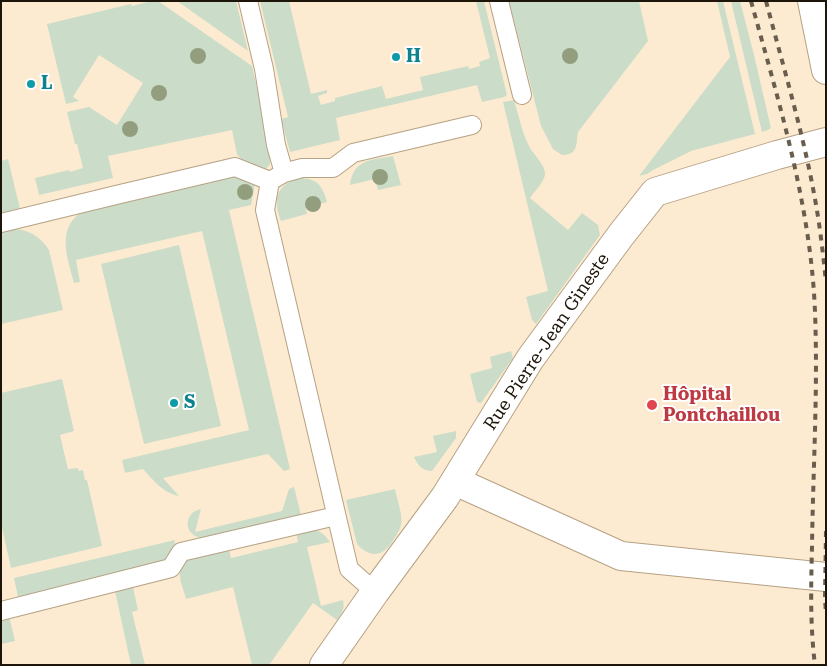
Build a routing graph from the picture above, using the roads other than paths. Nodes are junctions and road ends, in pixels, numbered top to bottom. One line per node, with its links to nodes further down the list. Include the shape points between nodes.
1 (248, 1): 8 (lane, via 264,70 276,145)
2 (499, 1): 5 (lane)
3 (817, 8): 4 (street)
4 (826, 70)
5 (522, 95)
6 (472, 125): 8 (lane, via 353,153 333,168 302,168)
7 (826, 142): 10 (street, Rue Pierre-Jean Gineste, via 655,192 530,359)
8 (277, 177): 9 (lane, via 235,167); 11 (lane, via 265,210)
9 (1, 223)
10 (454, 481): 12 (street, via 621,556); 13 (street, Rue Pierre-Jean Gineste)
11 (336, 516): 13 (lane, via 349,569); 14 (lane, via 181,552 171,568)
12 (826, 577)
13 (375, 592): 15 (street, Rue Pierre-Jean Gineste)
14 (1, 611)
15 (324, 665)

